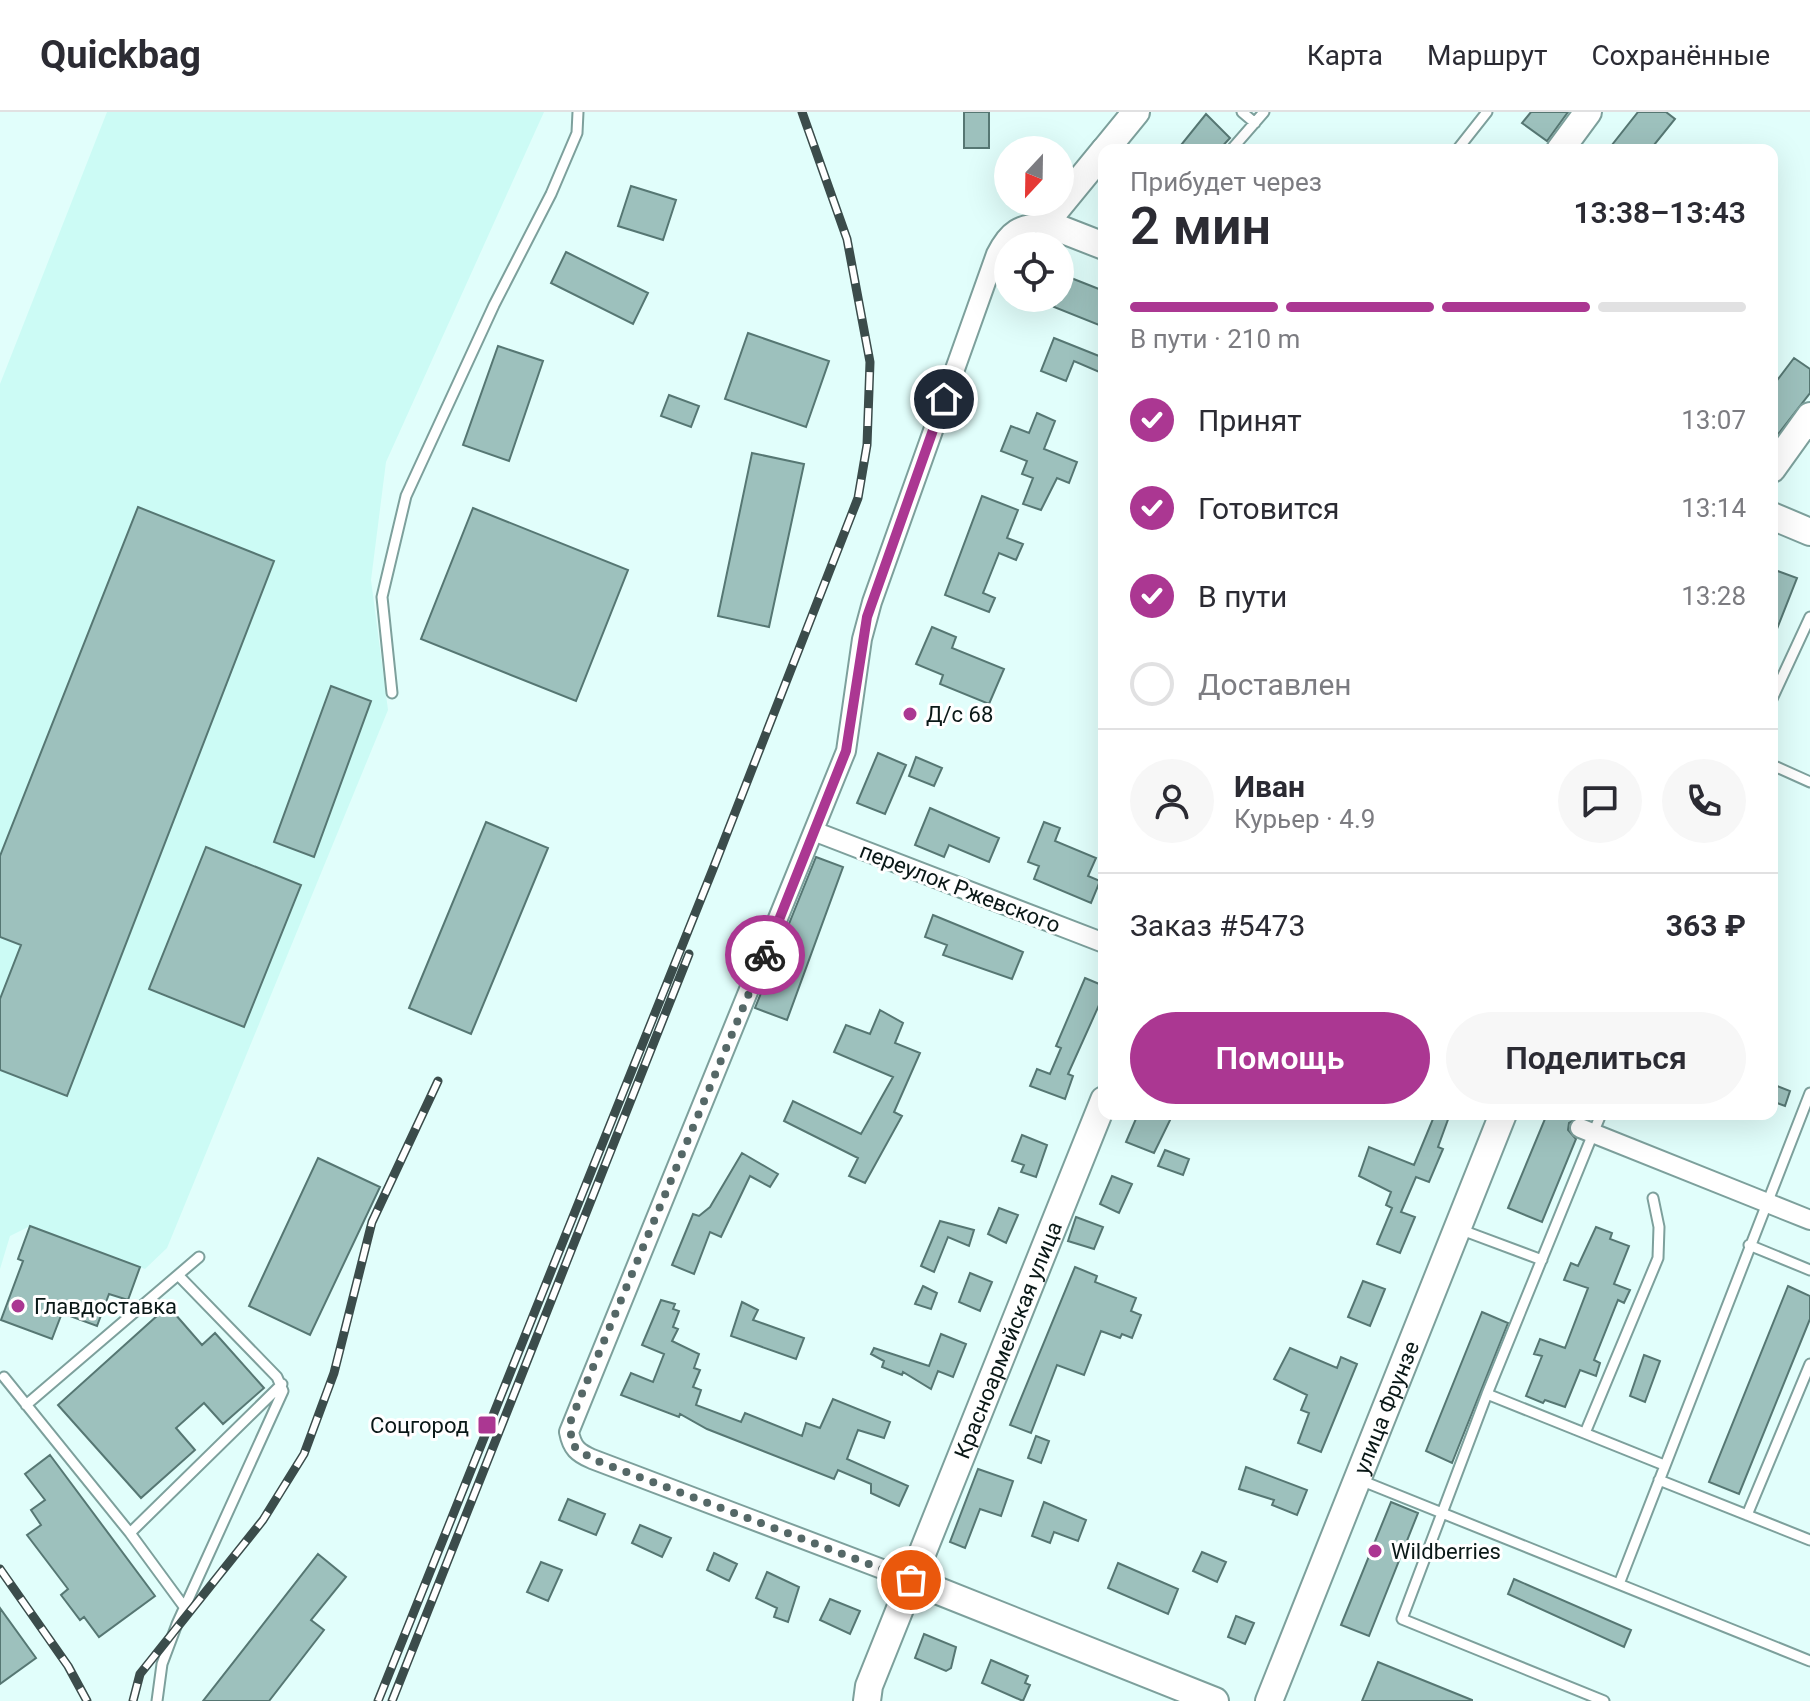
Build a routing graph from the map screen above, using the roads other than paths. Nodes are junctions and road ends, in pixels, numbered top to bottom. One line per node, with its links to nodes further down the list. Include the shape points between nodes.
1 (578, 112): 21 (lane, via 577,133 551,194 406,496 382,597)
2 (1136, 112): 8 (street)
3 (1242, 112): 7 (lane)
4 (1264, 112): 7 (lane)
5 (1487, 112): 10 (lane)
6 (1588, 112): 11 (street)
7 (1255, 123): 9 (lane)
8 (1110, 144)
9 (1236, 144)
10 (1462, 144)
11 (1564, 144)
12 (1098, 158): 13 (street)
13 (1045, 223): 14 (street); 24 (street, via 1015,228 996,254 872,602 846,751)
14 (1098, 244)
15 (1810, 416): 16 (street)
16 (1778, 461)
17 (1778, 519): 18 (street)
18 (1810, 532)
19 (1809, 616): 20 (lane)
20 (1778, 686)
21 (392, 693)
22 (1778, 768): 23 (lane)
23 (1810, 782)
24 (816, 832): 25 (street, переулок Ржевского); 53 (street, via 571,1420 571,1444 592,1459)
25 (1098, 941)
26 (1810, 1093): 32 (lane)
27 (1098, 1115): 53 (street, Красноармейская улица)
28 (1501, 1120): 34 (street, улица Фрунзе)
29 (1595, 1120): 30 (lane)
30 (1586, 1130): 32 (street); 37 (lane)
31 (1653, 1198): 45 (lane, via 1658,1258)
32 (1768, 1203): 33 (street); 35 (lane)
33 (1810, 1220)
34 (1457, 1229): 37 (lane); 47 (street, улица Фрунзе)
35 (1749, 1245): 38 (lane); 46 (lane)
36 (199, 1257): 39 (lane)
37 (1542, 1260): 43 (lane)
38 (1810, 1270)
39 (178, 1275): 42 (lane); 44 (lane)
40 (1810, 1364): 50 (lane)
41 (4, 1377): 44 (lane)
42 (282, 1384): 51 (lane); 55 (lane, via 281,1399)
43 (1487, 1394): 45 (lane); 49 (lane)
44 (26, 1405): 51 (lane)
45 (1585, 1433): 46 (lane)
46 (1664, 1465): 48 (lane)
47 (1359, 1479): 49 (lane); 60 (street, улица Фрунзе)
48 (1659, 1480): 50 (lane); 54 (lane)
49 (1442, 1513): 54 (lane); 61 (lane, via 1402,1619)
50 (1747, 1515): 52 (lane)
51 (130, 1533): 55 (lane)
52 (1810, 1540)
53 (911, 1580): 58 (street, Красноармейская улица); 59 (street)
54 (1619, 1584): 56 (lane)
55 (185, 1608): 57 (lane, via 162,1664)
56 (1810, 1661)
57 (157, 1701)
58 (867, 1701)
59 (1215, 1701)
60 (1269, 1701)
61 (1604, 1701)

